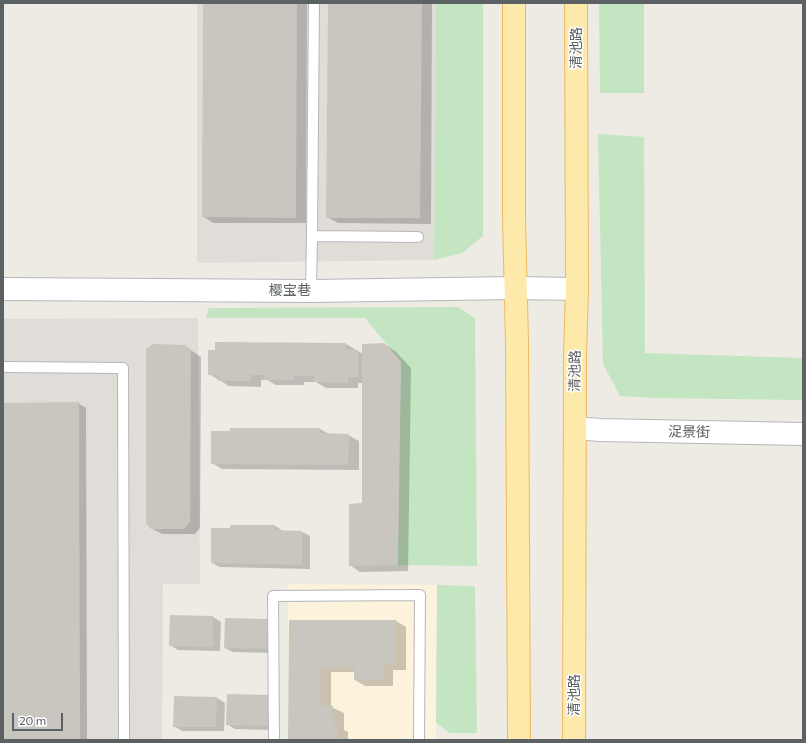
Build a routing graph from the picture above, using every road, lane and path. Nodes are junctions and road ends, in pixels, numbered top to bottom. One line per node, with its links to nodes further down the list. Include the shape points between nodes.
1 (314, 3): 4 (lane)
2 (514, 3): 6 (main road)
3 (576, 3): 8 (main road, 清池路)
4 (312, 236): 5 (lane); 9 (lane)
5 (418, 237)
6 (515, 288): 8 (street, 樱宝巷); 9 (street, 樱宝巷); 16 (main road)
7 (3, 289): 9 (street, 樱宝巷)
8 (577, 289): 11 (main road, 清池路)
9 (311, 291)
10 (3, 367): 13 (lane, via 123,368)
11 (575, 428): 12 (street, 浞景街); 17 (main road, 清池路)
12 (803, 434)
13 (124, 740)
14 (274, 740): 15 (lane, via 273,596 420,595)
15 (419, 740)
16 (519, 740)
17 (574, 740)

